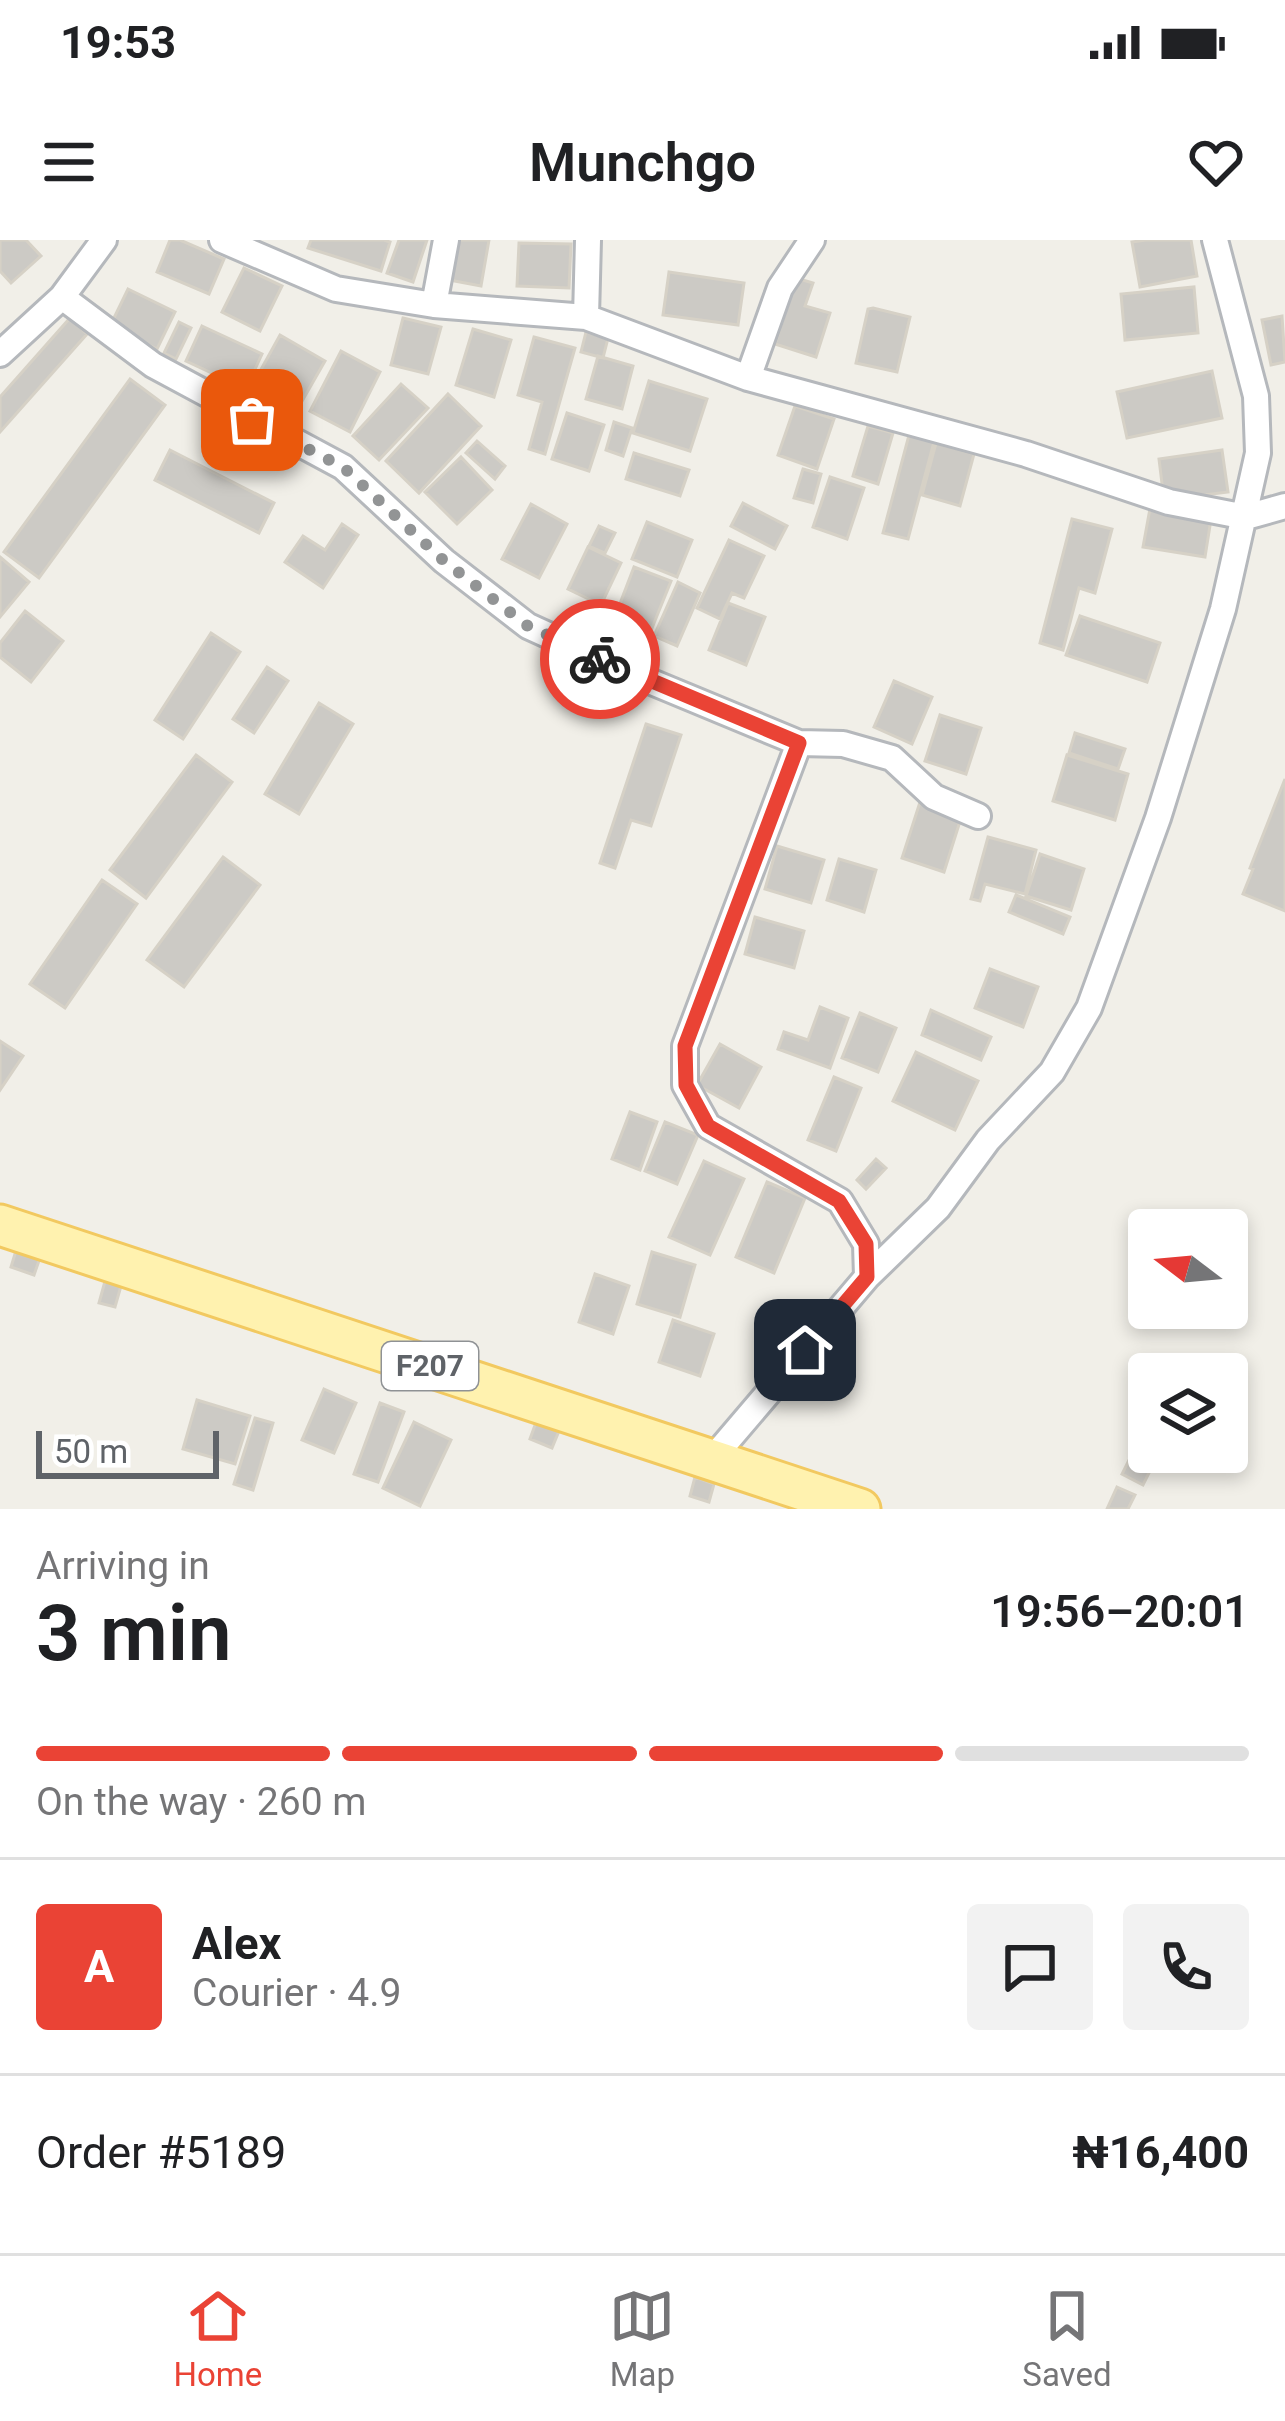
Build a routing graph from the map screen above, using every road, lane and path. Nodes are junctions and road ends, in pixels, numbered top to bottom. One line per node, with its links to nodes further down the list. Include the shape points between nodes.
1 (104, 240): 7 (street)
2 (222, 240): 8 (street, via 336,289)
3 (446, 240): 8 (street)
4 (588, 240): 9 (street)
5 (812, 240): 11 (street, via 780,288)
6 (1215, 240): 13 (street, via 1256,396 1258,453)
7 (62, 297): 10 (street); 14 (street, via 153,365 343,467 528,626)
8 (434, 305): 9 (street)
9 (586, 317): 11 (street)
10 (0, 354)
11 (748, 378): 13 (street, via 1169,502)
12 (1285, 506): 13 (street)
13 (1246, 517): 17 (street, via 1158,818 1089,1008 1052,1072 938,1208)
14 (799, 743): 15 (street, via 843,744 892,758 934,797); 17 (street, via 685,1046 686,1085 708,1126 839,1201 866,1244)
15 (978, 817)
16 (0, 1225): 18 (main road, F207)
17 (867, 1277): 18 (street)
18 (712, 1459): 19 (main road, F207)
19 (860, 1509)

